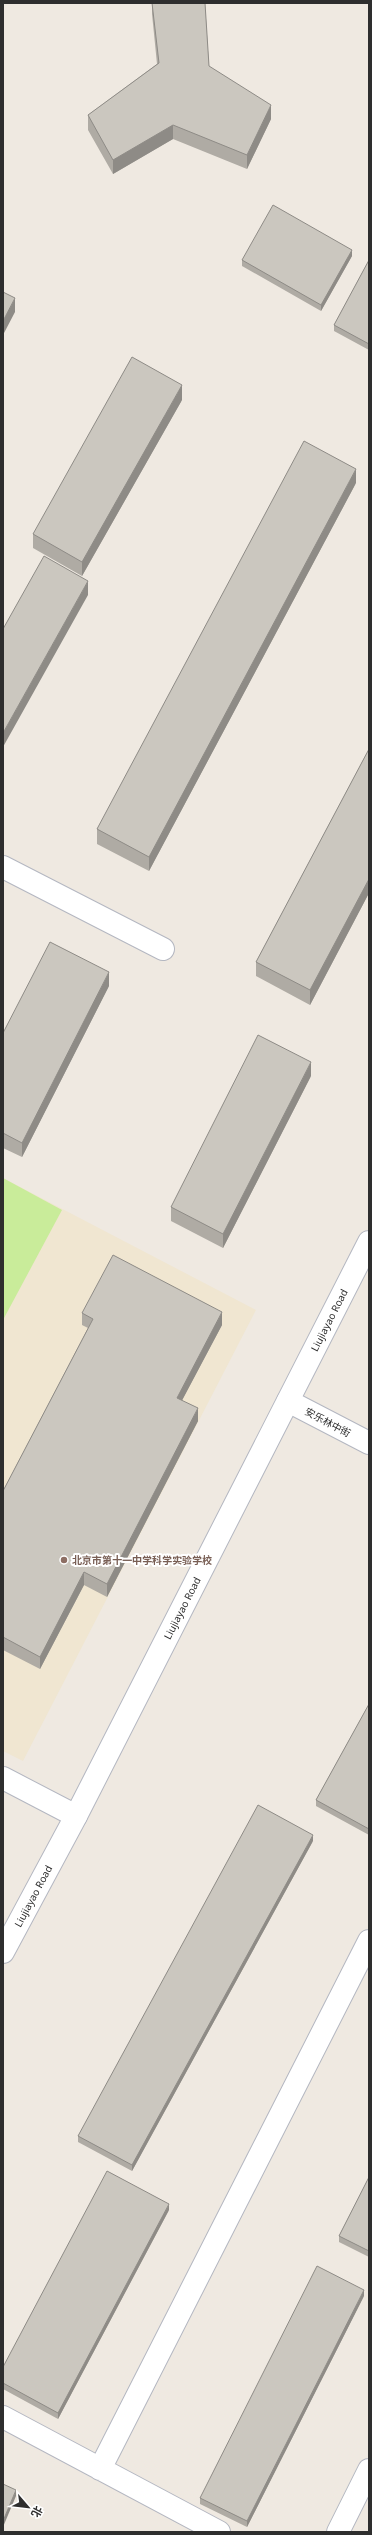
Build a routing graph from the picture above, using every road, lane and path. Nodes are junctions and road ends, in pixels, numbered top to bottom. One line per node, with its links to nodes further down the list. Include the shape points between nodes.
1 (3, 867): 2 (street)
2 (163, 950)
3 (369, 1242): 4 (street, Liujiayao Road)
4 (288, 1401): 5 (street, 安乐林中街); 7 (street, Liujiayao Road)
5 (369, 1443)
6 (3, 1778): 7 (street)
7 (76, 1816): 9 (street, Liujiayao Road)
8 (369, 1941): 11 (street)
9 (3, 1952)
10 (3, 2417): 11 (street)
11 (100, 2469): 13 (street)
12 (369, 2470): 14 (street)
13 (219, 2532)
14 (338, 2532)

